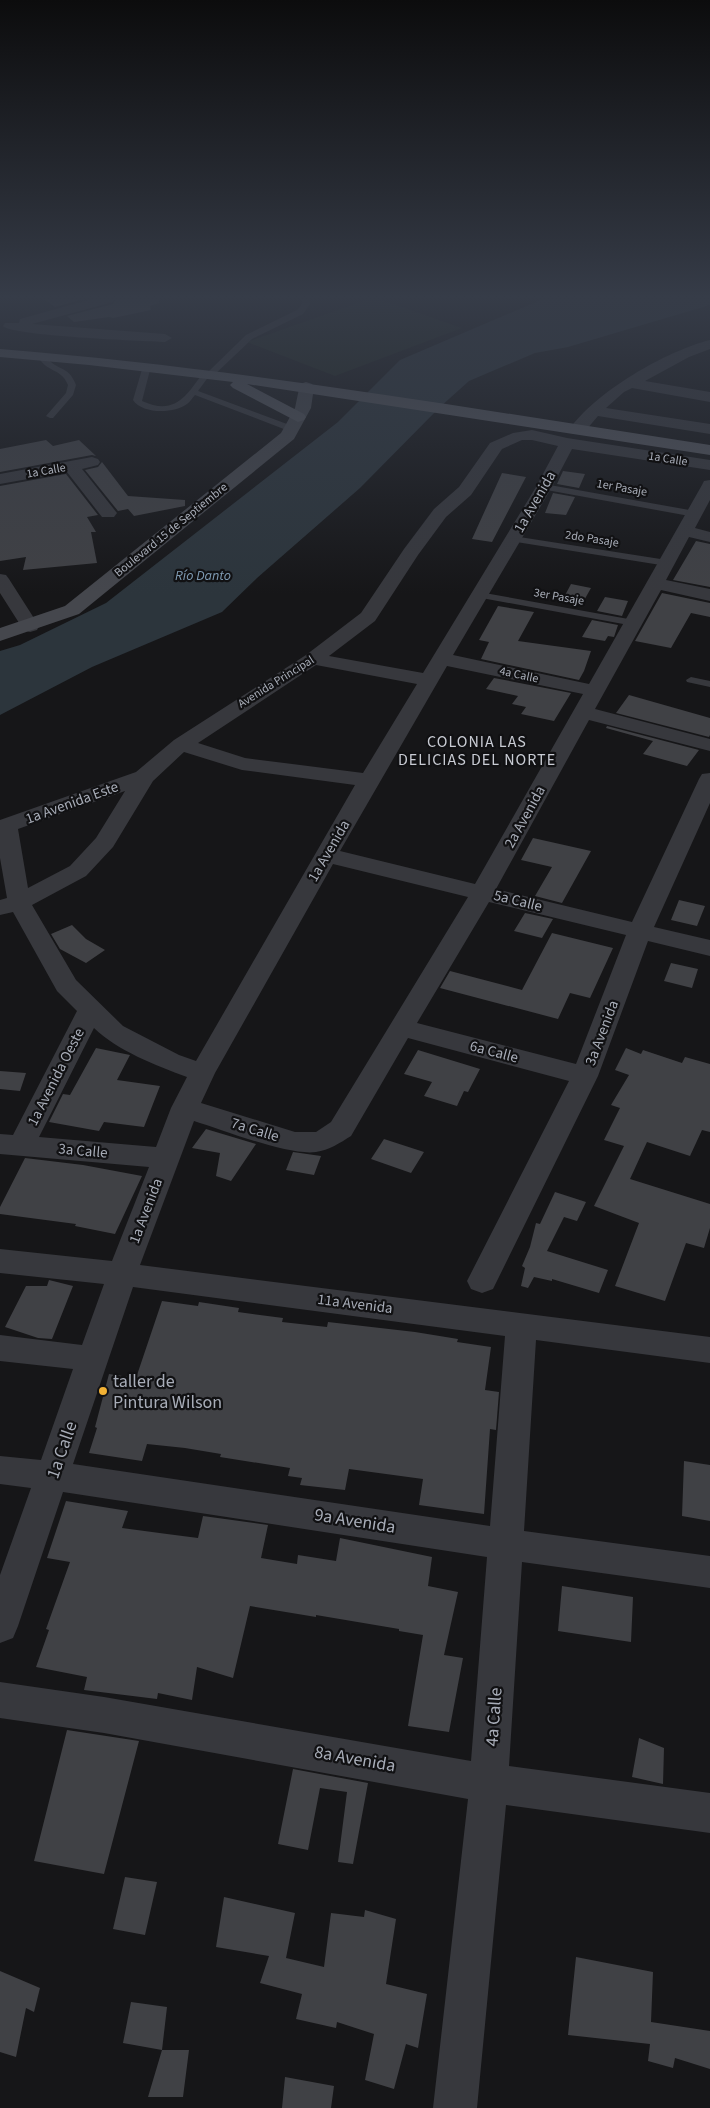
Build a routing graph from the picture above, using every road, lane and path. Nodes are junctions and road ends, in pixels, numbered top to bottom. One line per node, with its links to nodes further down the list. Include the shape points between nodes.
1 (66, 397): 10 (lane)
2 (138, 397): 3 (lane, via 139,403 166,408 183,404)
3 (188, 397)
4 (212, 397): 11 (lane)
5 (255, 397): 11 (main road)
6 (305, 397): 11 (street, Boulevard 15 de Septiembre, via 304,408)
7 (365, 397): 13 (main road)
8 (609, 397): 9 (street, 1a Avenida)
9 (594, 411): 12 (street); 13 (street, 1a Avenida)
10 (50, 416)
11 (295, 423): 32 (street, Boulevard 15 de Septiembre, via 288,436 72,610)
12 (710, 429)
13 (567, 434): 14 (street, 1a Calle); 15 (main road); 17 (street, 1a Calle); 21 (street, 1a Avenida)
14 (532, 435): 34 (street, Avenida Principal, via 519,436 496,446 465,491 440,513 410,553 368,617)
15 (710, 450)
16 (92, 462): 18 (street, 1a Calle)
17 (710, 465)
18 (71, 466): 19 (street, 1a Calle); 22 (street)
19 (0, 479)
20 (710, 485): 23 (street, 2a Avenida)
21 (544, 487): 23 (lane, 1er Pasaje); 25 (street, 1a Avenida)
22 (108, 513)
23 (690, 523): 24 (street); 26 (street, 2a Avenida)
24 (710, 537)
25 (513, 539): 26 (lane, 2do Pasaje); 29 (street, 1a Avenida)
26 (667, 563): 28 (street, 2a Avenida)
27 (0, 579): 32 (street)
28 (656, 583): 30 (street); 31 (street, 2a Avenida)
29 (480, 595): 31 (lane, 3er Pasaje); 35 (street, 1a Avenida)
30 (710, 595)
31 (634, 623): 39 (street, 2a Avenida)
32 (30, 626): 33 (street, Boulevard 15 de Septiembre)
33 (0, 635)
34 (313, 659): 36 (street); 41 (street, Avenida Principal)
35 (442, 659): 36 (street, 1a Avenida); 39 (street, 4a Calle)
36 (429, 680): 45 (street, 1a Avenida)
37 (691, 680): 38 (lane)
38 (710, 684)
39 (596, 691): 40 (street, 2a Avenida)
40 (584, 712): 42 (street); 48 (street, 2a Avenida)
41 (181, 744): 43 (street, Avenida Principal); 45 (street, via 242,764)
42 (710, 745)
43 (144, 777): 46 (street, 1a Avenida Este); 49 (street, Avenida Principal, via 105,842 78,871)
44 (710, 779): 50 (street, 3a Avenida)
45 (369, 780): 47 (street, 1a Avenida)
46 (3, 827): 49 (street)
47 (326, 855): 48 (street, 5a Calle); 54 (street, 1a Avenida)
48 (482, 893): 50 (street, 5a Calle); 53 (street, 2a Avenida)
49 (10, 905): 52 (street, via 66,984)
50 (640, 931): 51 (street, 5a Calle); 55 (street, 3a Avenida)
51 (710, 948)
52 (91, 1008): 54 (street, via 114,1032 170,1061); 58 (street, 1a Avenida Oeste)
53 (402, 1028): 55 (street, 6a Calle); 57 (street, 2a Avenida, via 341,1129)
54 (202, 1073): 56 (street, 1a Avenida)
55 (585, 1076): 62 (street, 3a Avenida)
56 (185, 1108): 57 (street, 7a Calle, via 295,1142); 59 (street, 1a Avenida)
57 (326, 1139)
58 (11, 1145): 59 (street, 3a Calle)
59 (166, 1158): 61 (street, 1a Avenida)
60 (0, 1261): 61 (street, 11a Avenida)
61 (122, 1274): 63 (street, 11a Avenida); 66 (street, 1a Calle)
62 (482, 1281)
63 (521, 1326): 65 (street, 11a Avenida); 69 (street, 4a Calle)
64 (0, 1348): 66 (street)
65 (710, 1350)
66 (94, 1359): 68 (street, 1a Calle)
67 (0, 1470): 68 (street, 9a Avenida)
68 (54, 1476): 69 (street, 9a Avenida); 71 (street, 1a Calle)
69 (504, 1544): 70 (street, 9a Avenida); 73 (street, 4a Calle)
70 (710, 1572)
71 (0, 1626)
72 (0, 1700): 73 (street, 8a Avenida, via 104,1715)
73 (490, 1783): 74 (street, 8a Avenida); 75 (street, 4a Calle)
74 (710, 1813)
75 (455, 2108)

